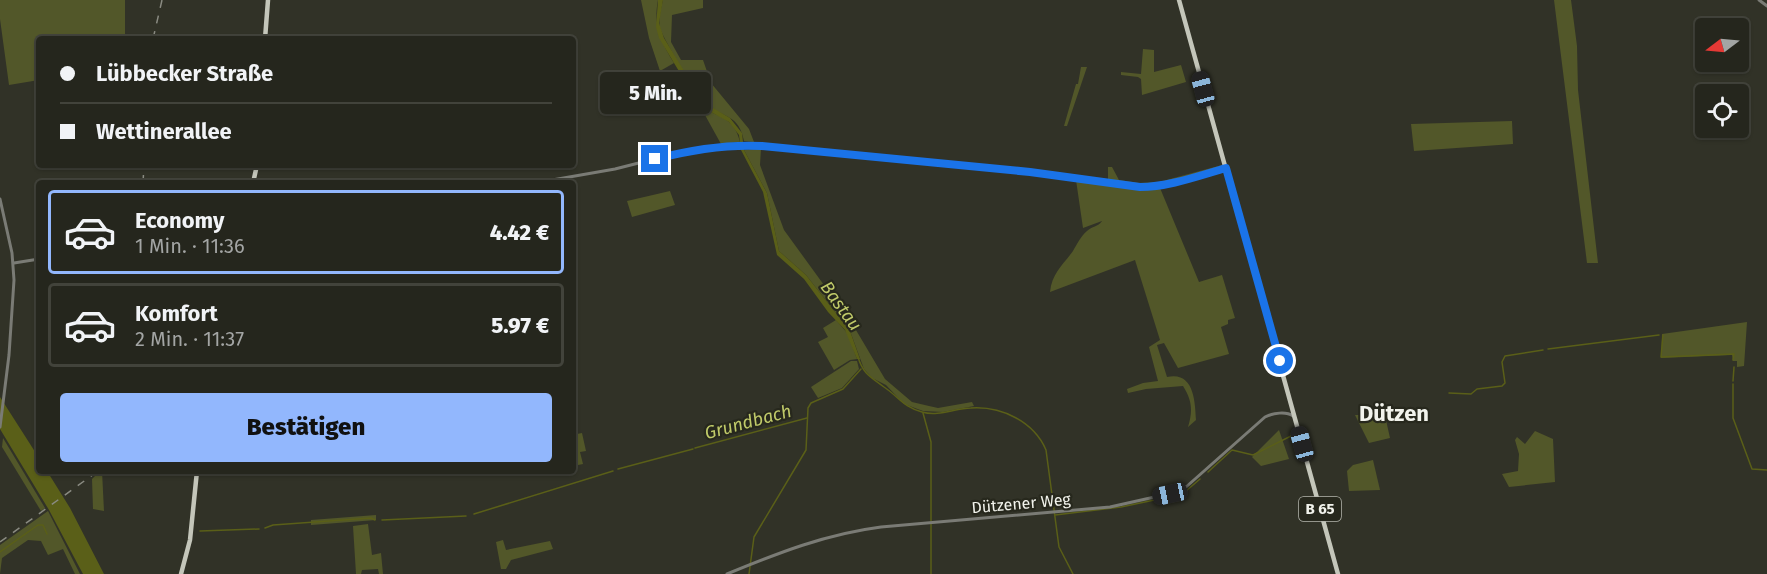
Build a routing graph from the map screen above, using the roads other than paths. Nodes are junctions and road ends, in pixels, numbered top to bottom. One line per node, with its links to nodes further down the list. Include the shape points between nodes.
1 (268, 0): 5 (main road)
2 (1179, 0): 6 (main road, B 65)
3 (1759, 0): 4 (street)
4 (1767, 6)
5 (265, 36)
6 (1226, 168): 7 (street, via 1150,187 1030,172 738,146 682,152); 11 (main road, B 65)
7 (554, 180)
8 (0, 199): 10 (street)
9 (36, 259): 10 (street)
10 (14, 263): 12 (street)
11 (1295, 417): 15 (street, Dützener Weg, via 1265,417 1177,492 1123,505 836,534 797,545); 16 (main road, B 65)
12 (0, 427)
13 (197, 474): 14 (main road)
14 (182, 574)
15 (727, 574)
16 (1338, 574)

